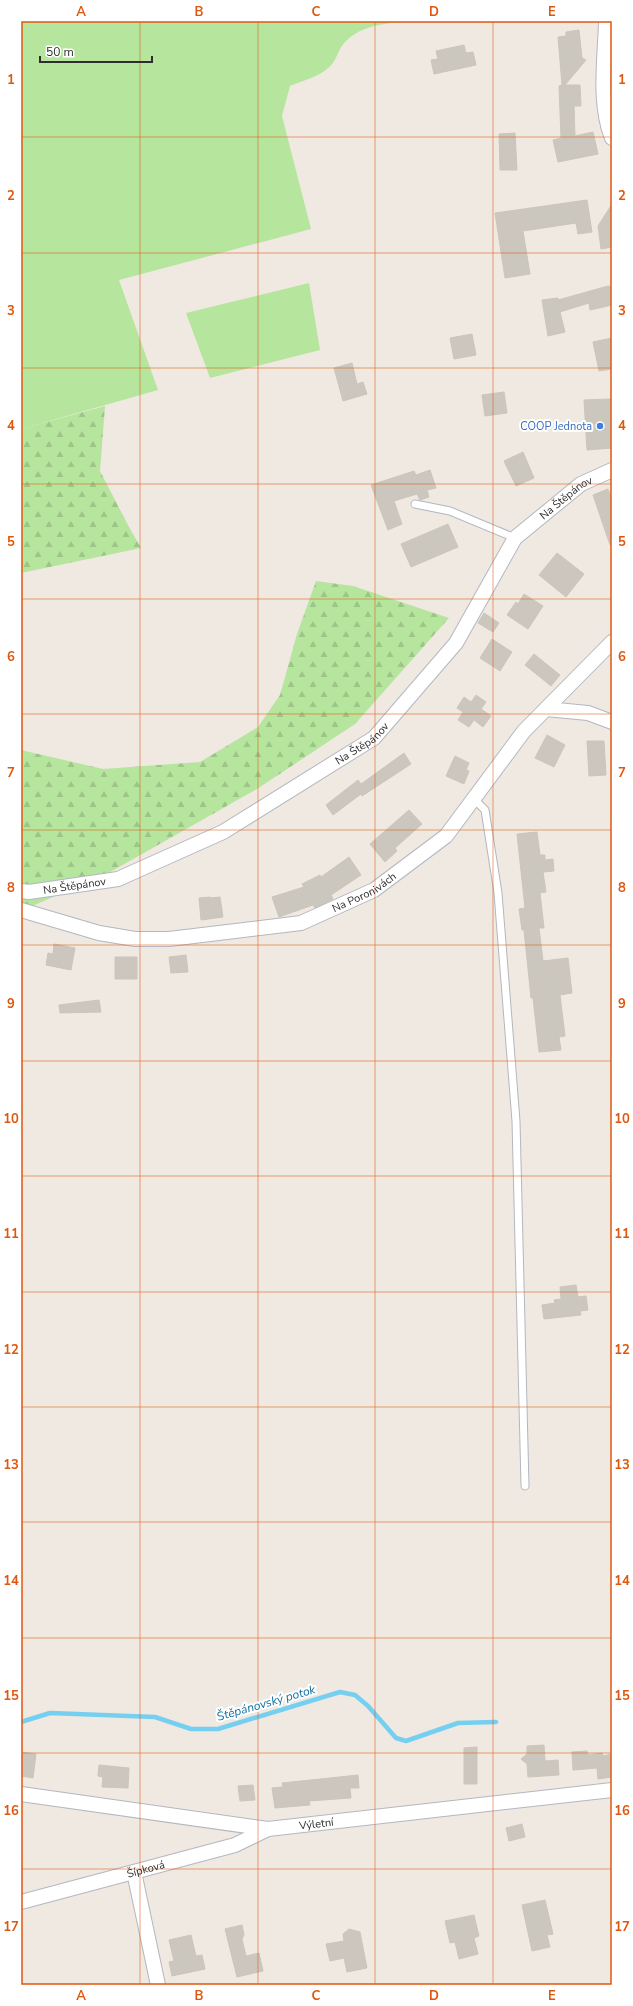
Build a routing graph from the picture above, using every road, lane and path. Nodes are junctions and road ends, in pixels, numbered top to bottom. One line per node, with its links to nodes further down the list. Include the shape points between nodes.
1 (606, 21): 2 (street, via 604,90 607,126)
2 (612, 138)
3 (612, 470): 5 (street, Na Štěpánov, via 581,484)
4 (415, 504): 5 (lane, via 450,511)
5 (515, 538): 10 (street, Na Štěpánov, via 456,643 374,738 223,832 118,879)
6 (612, 642): 7 (street, Na Poronivách)
7 (546, 709): 8 (street, via 588,713); 9 (street, Na Poronivách, via 524,732)
8 (612, 722)
9 (474, 799): 11 (street, Na Poronivách, via 446,836 374,890 301,923 169,939 134,939 99,934); 12 (lane, via 485,810 498,893 516,1121)
10 (21, 891)
11 (21, 910)
12 (525, 1486)
13 (612, 1790): 15 (street, Výletní)
14 (21, 1794): 15 (street, Výletní)
15 (268, 1829): 16 (street, Šípková, via 235,1845)
16 (134, 1872): 17 (street, Šípková); 18 (street)
17 (21, 1902)
18 (158, 1985)

